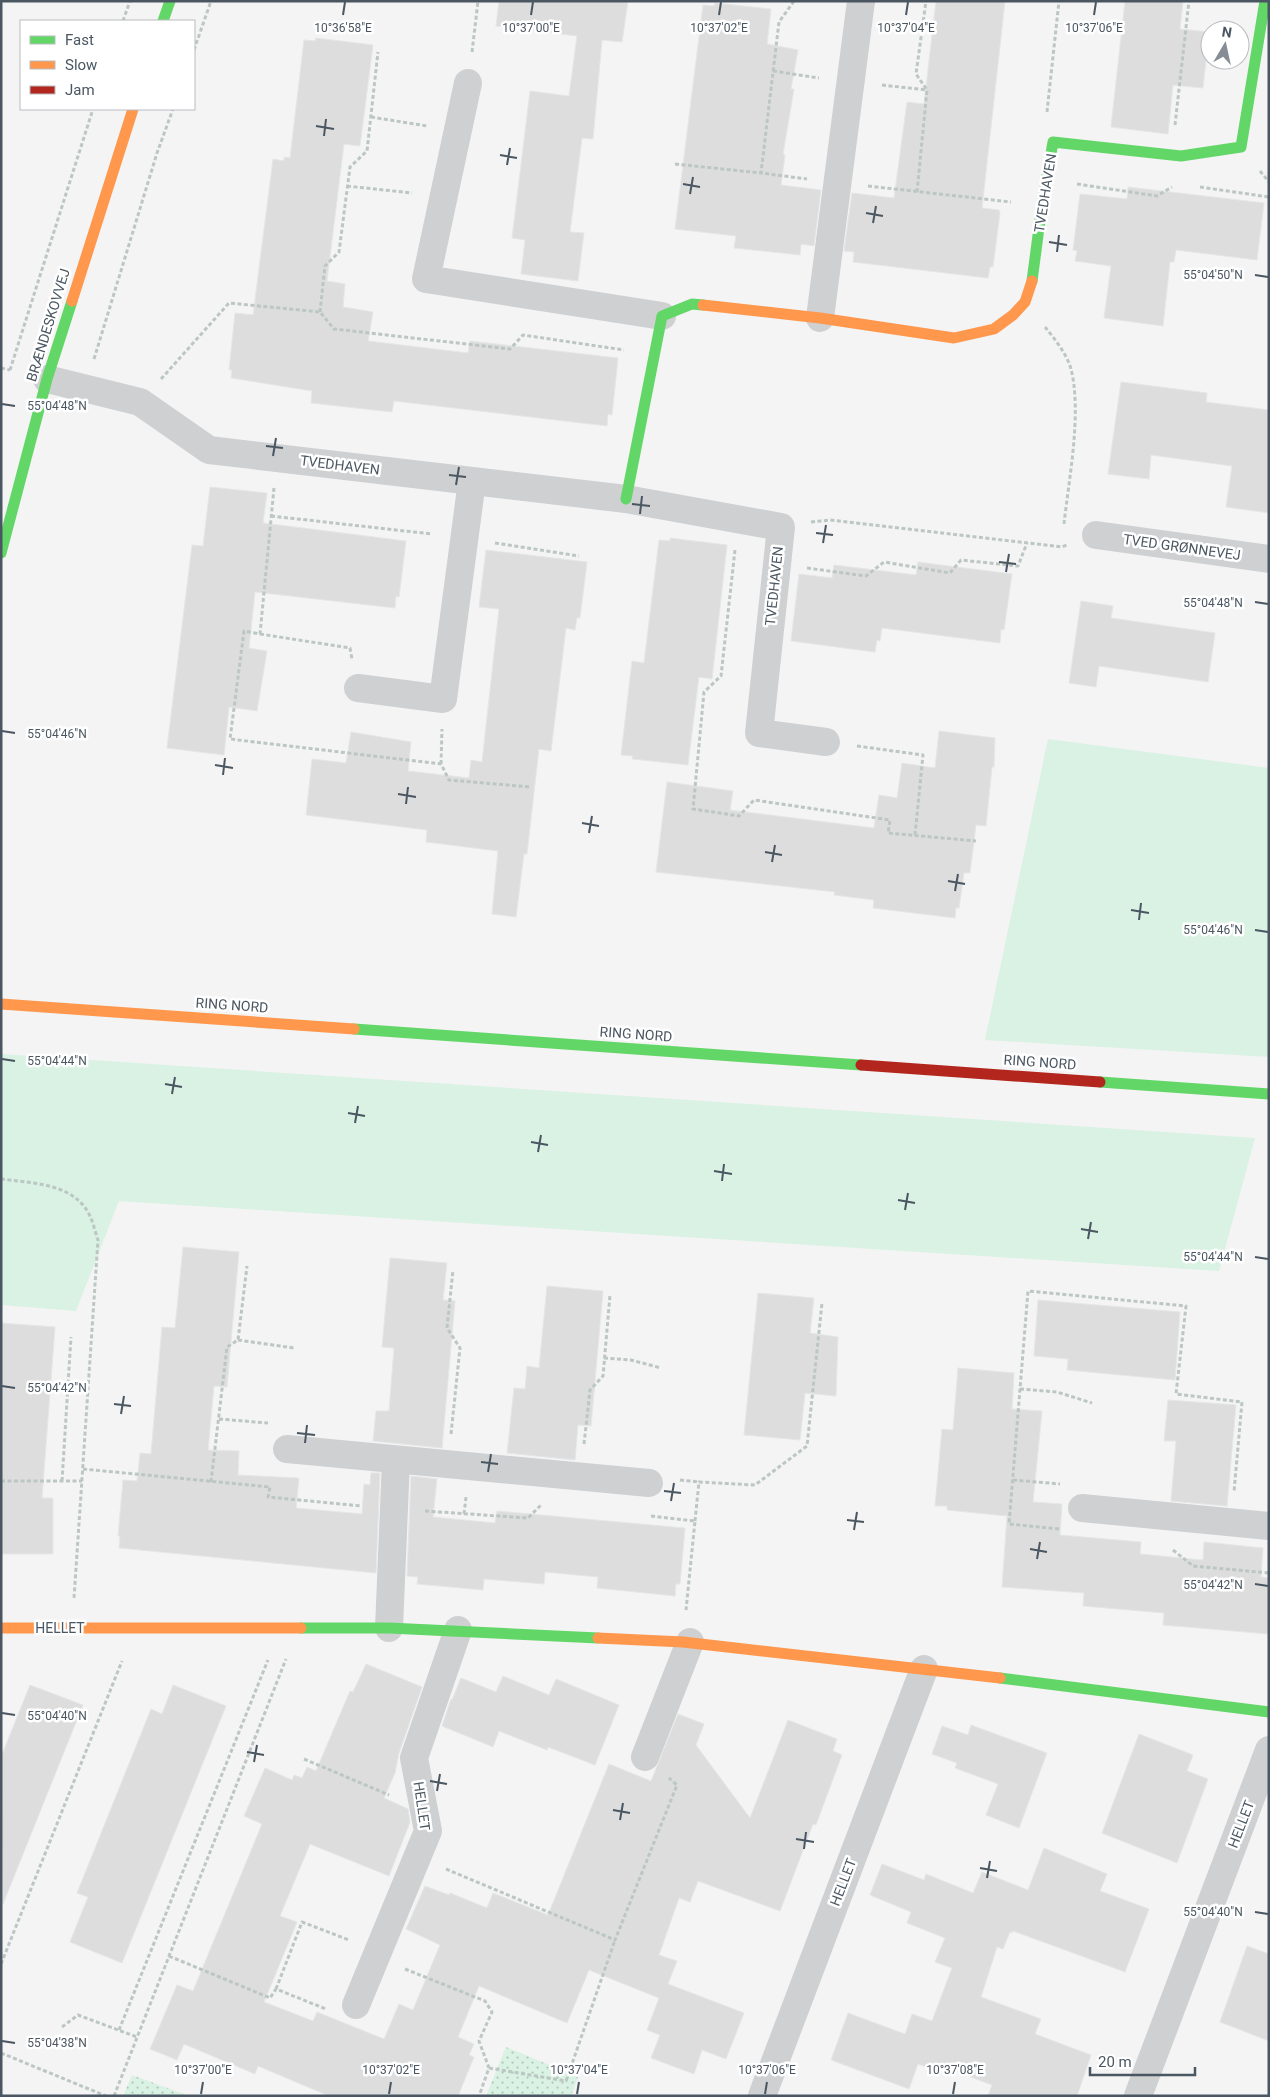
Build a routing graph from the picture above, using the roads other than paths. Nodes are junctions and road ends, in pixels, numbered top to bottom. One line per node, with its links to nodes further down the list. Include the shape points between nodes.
1 (170, 1): 4 (street)
2 (861, 1): 8 (street)
3 (1265, 1): 8 (street, TVEDHAVEN, via 1241,148 1181,156 1053,142 1032,283 1025,302 994,329 954,338)
4 (162, 20)
5 (468, 83): 7 (street, via 426,279)
6 (133, 110): 9 (street, BRÆNDESKOVVEJ)
7 (662, 316): 8 (street, TVEDHAVEN, via 692,304); 11 (street)
8 (820, 318)
9 (46, 379): 10 (street, TVEDHAVEN, via 140,402 209,450); 13 (street, BRÆNDESKOVVEJ)
10 (472, 481): 11 (street, TVEDHAVEN); 15 (street, via 444,699)
11 (626, 499): 16 (street, TVEDHAVEN, via 781,527 759,733)
12 (1096, 535): 14 (street, TVED GRØNNEVEJ)
13 (1, 553)
14 (1269, 559)
15 (358, 688)
16 (826, 742)
17 (1, 1004): 18 (street, RING NORD)
18 (1269, 1094)
19 (287, 1449): 20 (street)
20 (396, 1460): 21 (street); 25 (street)
21 (649, 1483)
22 (1074, 1519): 23 (street)
23 (1269, 1526)
24 (1, 1628): 25 (street, HELLET)
25 (389, 1628): 26 (street, HELLET)
26 (458, 1630): 27 (street, HELLET); 32 (street, HELLET, via 414,1758 428,1831 378,1952)
27 (686, 1642): 28 (street, HELLET); 31 (street)
28 (924, 1669): 29 (street, HELLET); 33 (street, HELLET)
29 (1269, 1712)
30 (1269, 1750): 34 (street, HELLET)
31 (645, 1757)
32 (345, 2009)
33 (762, 2096)
34 (1138, 2096)

